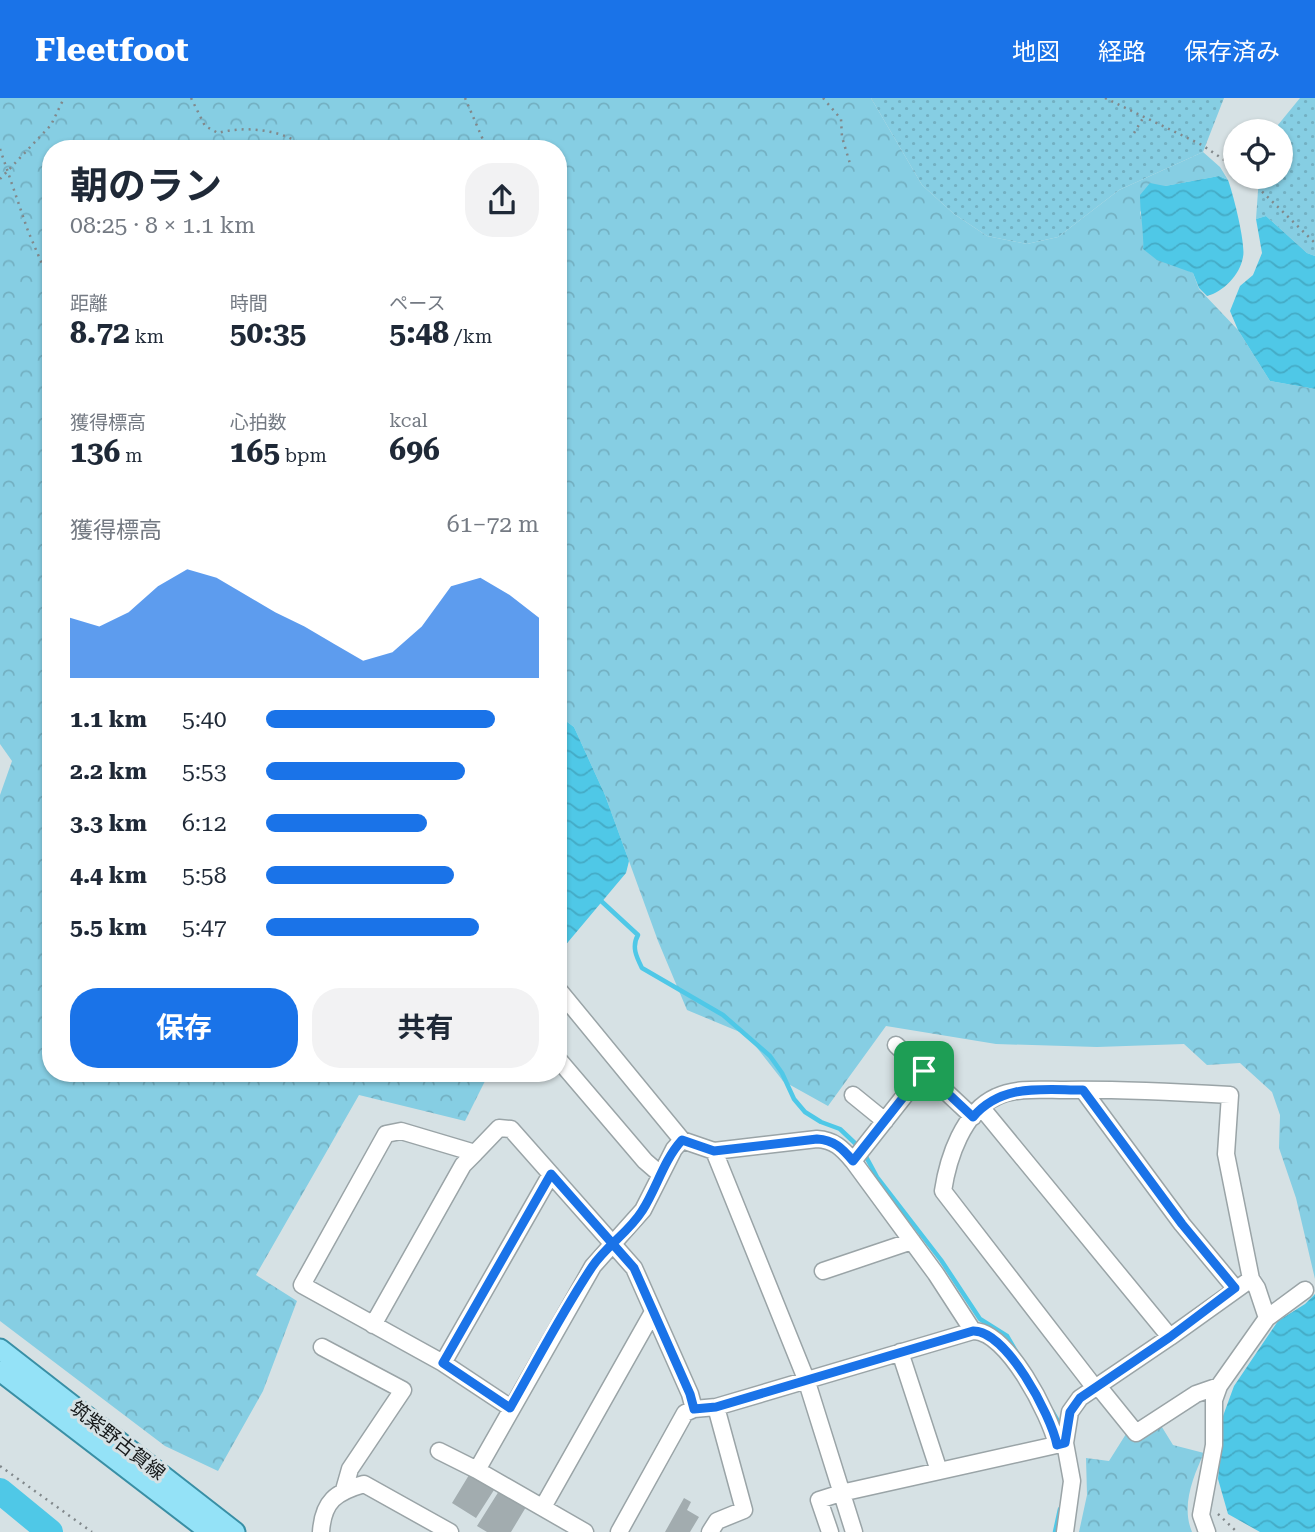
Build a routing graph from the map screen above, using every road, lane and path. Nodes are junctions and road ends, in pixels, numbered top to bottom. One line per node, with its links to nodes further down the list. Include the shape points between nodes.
1 (64, 98): 13 (path, via 51,125)
2 (191, 98): 8 (path, via 205,126 218,132 275,132)
3 (465, 98): 9 (path)
4 (823, 98): 12 (path, via 841,119)
5 (1105, 98): 6 (path)
6 (1143, 118): 7 (path); 11 (path)
7 (1134, 133)
8 (297, 140)
9 (483, 140)
10 (0, 149): 13 (path)
11 (1223, 159)
12 (851, 167)
13 (9, 172): 14 (path); 17 (path)
14 (0, 179)
15 (1259, 189): 16 (path)
16 (1315, 243)
17 (42, 264)
18 (567, 1000): 26 (street)
19 (896, 1045): 21 (street)
20 (567, 1070): 31 (street)
21 (924, 1071): 24 (street); 25 (street)
22 (1083, 1090): 24 (street, via 1022,1090 997,1096); 35 (street, via 1230,1095 1226,1154); 36 (street)
23 (853, 1095): 25 (street)
24 (977, 1112): 42 (street); 50 (street, via 955,1147 943,1191)
25 (886, 1121): 29 (street)
26 (682, 1140): 27 (street); 31 (street)
27 (714, 1151): 29 (street, via 817,1139 829,1140); 48 (street)
28 (475, 1153): 30 (street, via 499,1128 511,1129); 40 (street, via 463,1165); 40 (street, via 401,1131 386,1134 302,1284)
29 (853, 1161): 32 (street)
30 (551, 1174): 33 (street); 46 (street)
31 (660, 1174): 33 (street, via 643,1210)
32 (912, 1241): 34 (street); 41 (street)
33 (613, 1243): 38 (street, via 634,1268); 52 (street, via 593,1266)
34 (823, 1271)
35 (1251, 1279): 36 (street); 39 (street)
36 (1235, 1288): 42 (street)
37 (1305, 1290): 39 (street)
38 (653, 1312): 53 (street); 62 (street)
39 (1267, 1318): 49 (street)
40 (373, 1325): 46 (street)
41 (973, 1331): 45 (street); 54 (street, via 982,1331 1004,1346)
42 (1170, 1337): 50 (street)
43 (321, 1347): 59 (street, via 403,1390 350,1469)
44 (0, 1349): 65 (main road, 筑紫野古賀線)
45 (900, 1352): 48 (street); 58 (street)
46 (443, 1363): 52 (street)
47 (0, 1371): 64 (main road, 筑紫野古賀線)
48 (806, 1380): 51 (street); 60 (street)
49 (1219, 1386): 50 (street, via 1196,1394 1136,1433); 61 (street)
50 (1095, 1388): 54 (street, via 1070,1412)
51 (716, 1407): 53 (street); 70 (street, via 744,1510 717,1521)
52 (510, 1408): 57 (street)
53 (694, 1409): 69 (street, via 685,1413)
54 (1061, 1444): 58 (street); 73 (street, via 1072,1481)
55 (439, 1451): 57 (street)
56 (0, 1466): 63 (path)
57 (477, 1470): 62 (street)
58 (939, 1471): 60 (street)
59 (344, 1490): 66 (street, via 322,1515); 67 (street, via 364,1484)
60 (841, 1493): 71 (street, via 819,1500); 72 (street)
61 (1203, 1499): 74 (street, via 1200,1515); 75 (path)
62 (543, 1507): 68 (street)
63 (92, 1532)
64 (210, 1532)
65 (235, 1532)
66 (321, 1532)
67 (450, 1532)
68 (585, 1532)
69 (619, 1532)
70 (710, 1532)
71 (831, 1532)
72 (854, 1532)
73 (1065, 1532)
74 (1207, 1532)
75 (1237, 1532)

